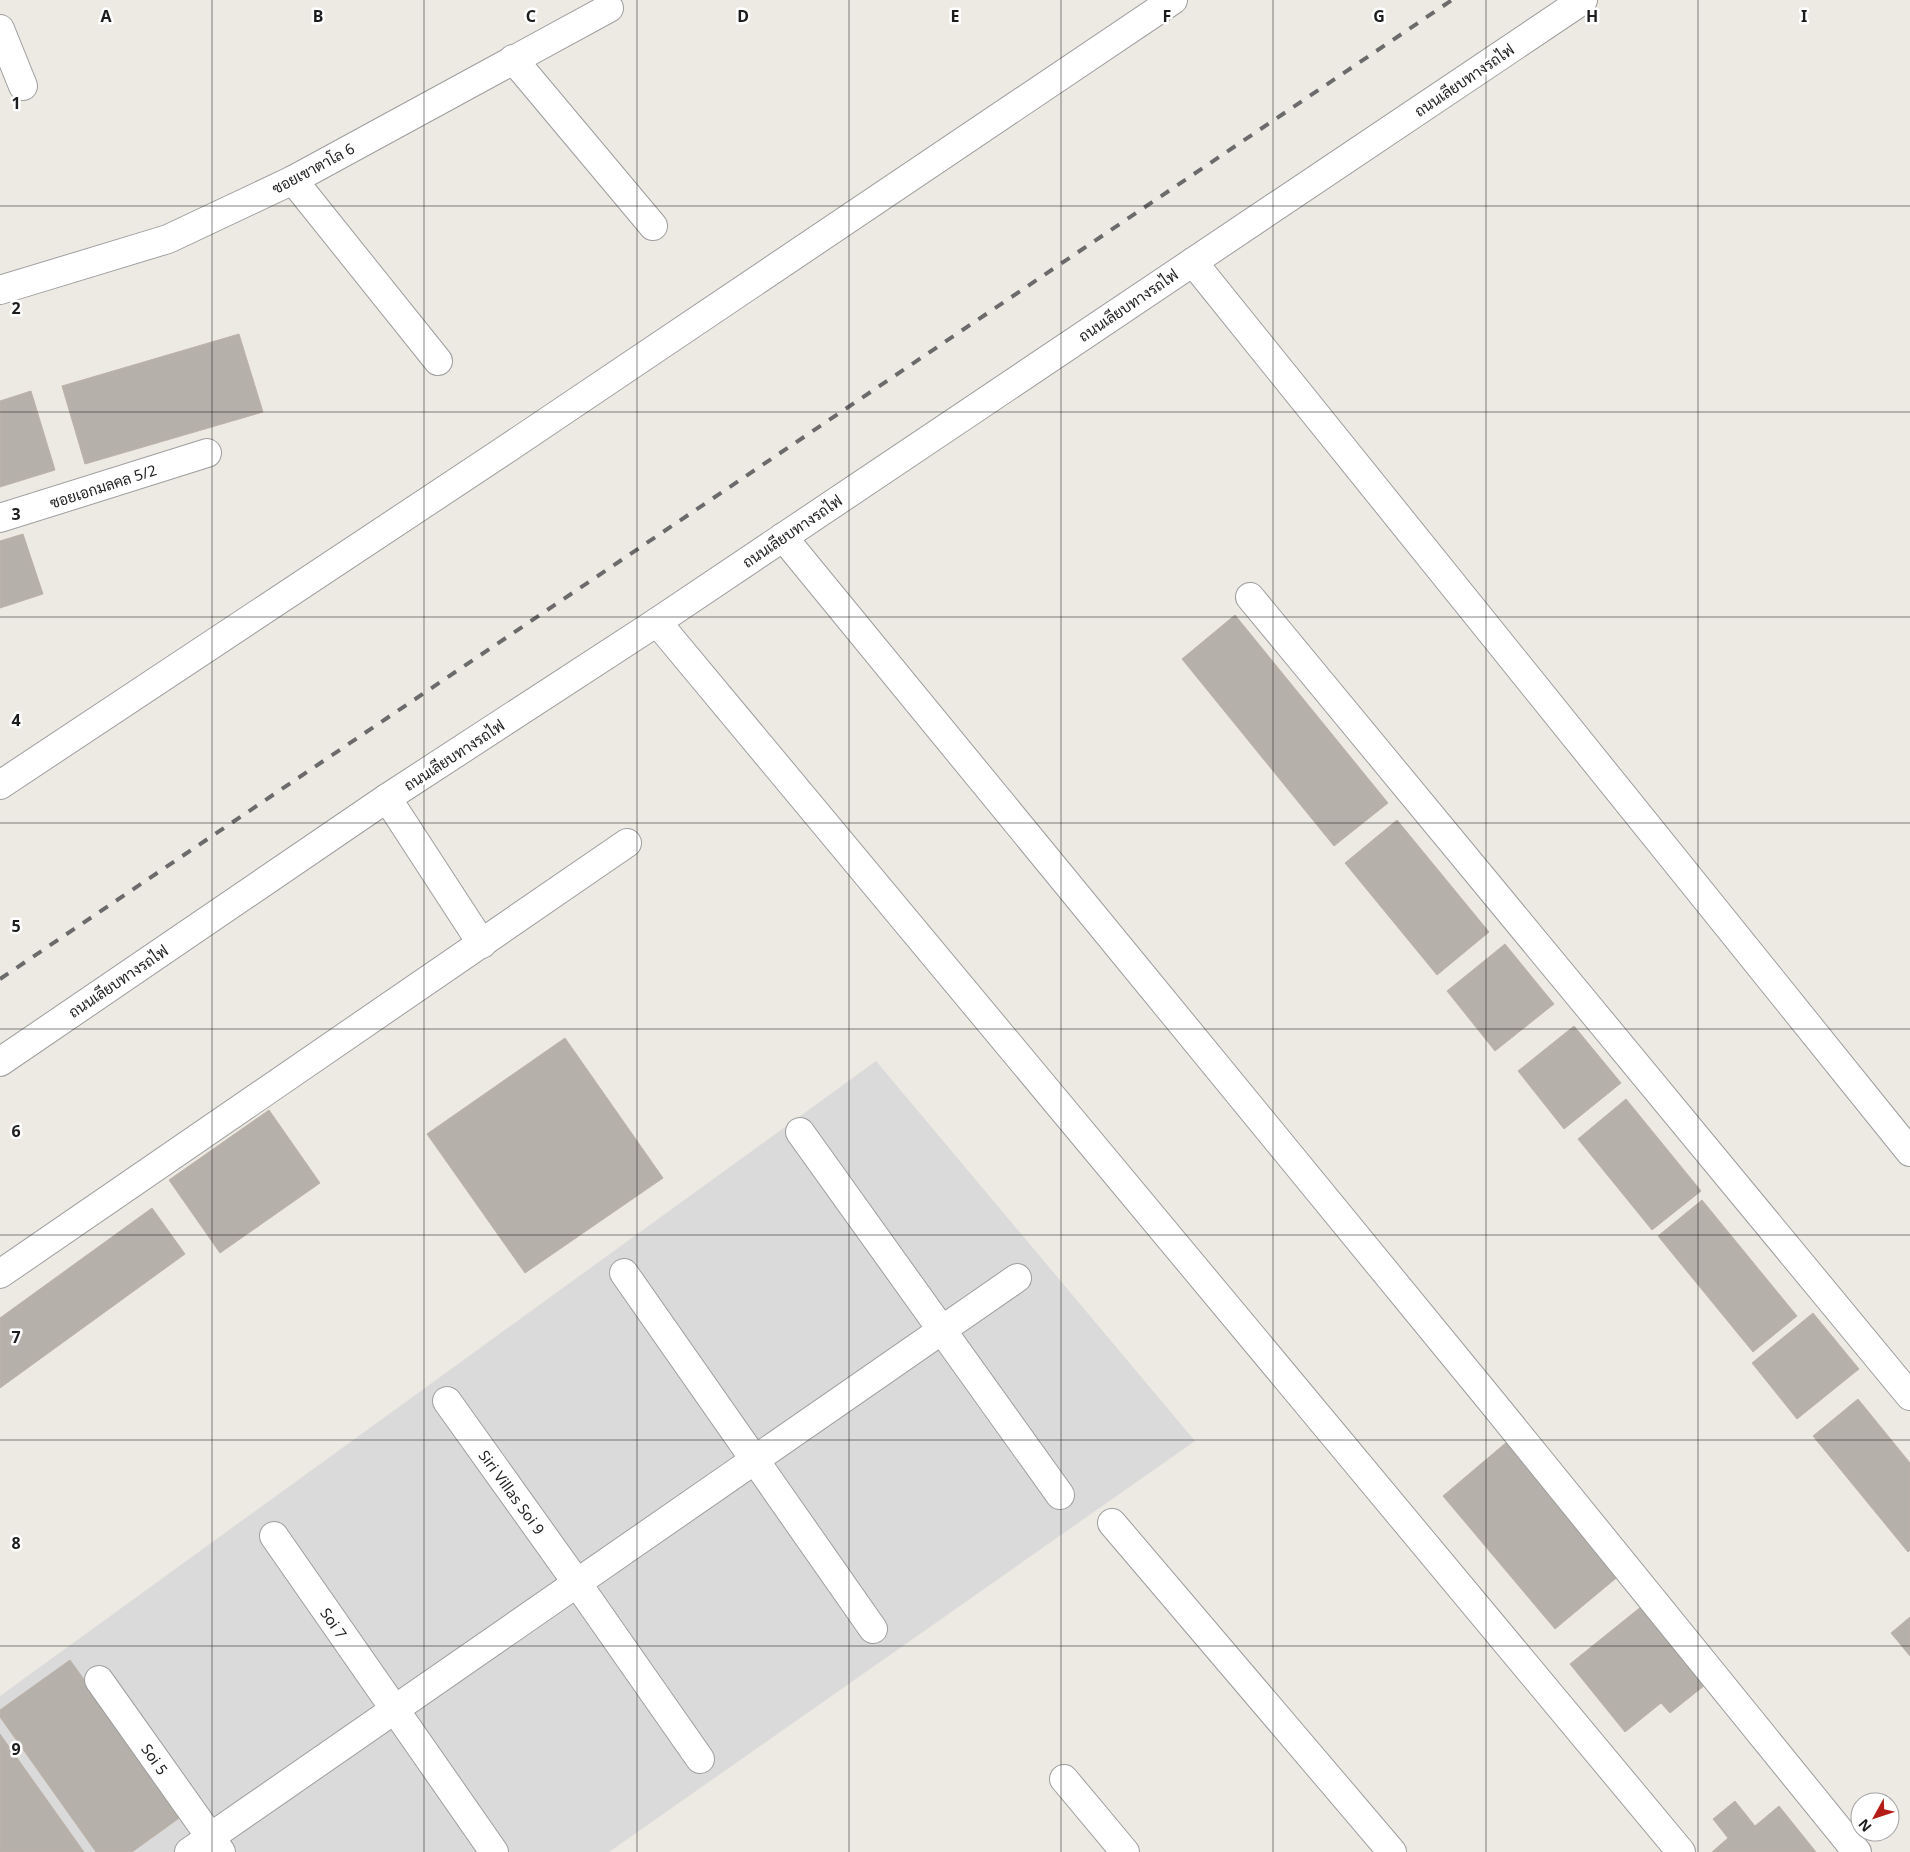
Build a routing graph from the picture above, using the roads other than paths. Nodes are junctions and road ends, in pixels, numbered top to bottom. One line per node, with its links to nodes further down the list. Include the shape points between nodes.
1 (1173, 0): 17 (street, via 525,437)
2 (1583, 0): 9 (street, ถนนเลียบทางรถไฟ)
3 (609, 8): 5 (street, ซอยเขาตาโล 6)
4 (0, 29): 6 (street)
5 (513, 59): 7 (street, ซอยเขาตาโล 6); 8 (street)
6 (23, 86)
7 (293, 180): 10 (street, ซอยเขาตาโล 6, via 168,239); 11 (street)
8 (653, 226)
9 (1193, 262): 14 (street, ถนนเลียบทางรถไฟ); 23 (street)
10 (0, 290)
11 (438, 362)
12 (207, 453): 13 (street, ซอยเอกมลคล 5/2)
13 (0, 518)
14 (783, 537): 16 (street, ถนนเลียบทางรถไฟ); 45 (street)
15 (1250, 597): 28 (street)
16 (657, 622): 18 (street, ถนนเลียบทางรถไฟ); 44 (street)
17 (0, 785)
18 (388, 798): 20 (street); 21 (street, ถนนเลียบทางรถไฟ)
19 (627, 842): 20 (street)
20 (482, 944): 25 (street)
21 (0, 1062)
22 (800, 1132): 27 (street)
23 (1910, 1152)
24 (624, 1273): 30 (street)
25 (0, 1274)
26 (1016, 1278): 27 (street)
27 (941, 1331): 30 (street); 31 (street)
28 (1910, 1396)
29 (447, 1401): 34 (street, Siri Villas Soi 9)
30 (755, 1460): 34 (street); 35 (street)
31 (1060, 1495)
32 (1112, 1522): 43 (street)
33 (274, 1536): 37 (street, Soi 7)
34 (577, 1583): 37 (street); 38 (street, Siri Villas Soi 9)
35 (872, 1629)
36 (99, 1680): 40 (street, Soi 5)
37 (394, 1710): 40 (street); 41 (street, Soi 7)
38 (700, 1759)
39 (1064, 1779): 42 (street)
40 (207, 1847)
41 (494, 1852)
42 (1124, 1852)
43 (1392, 1852)
44 (1681, 1852)
45 (1857, 1852)

